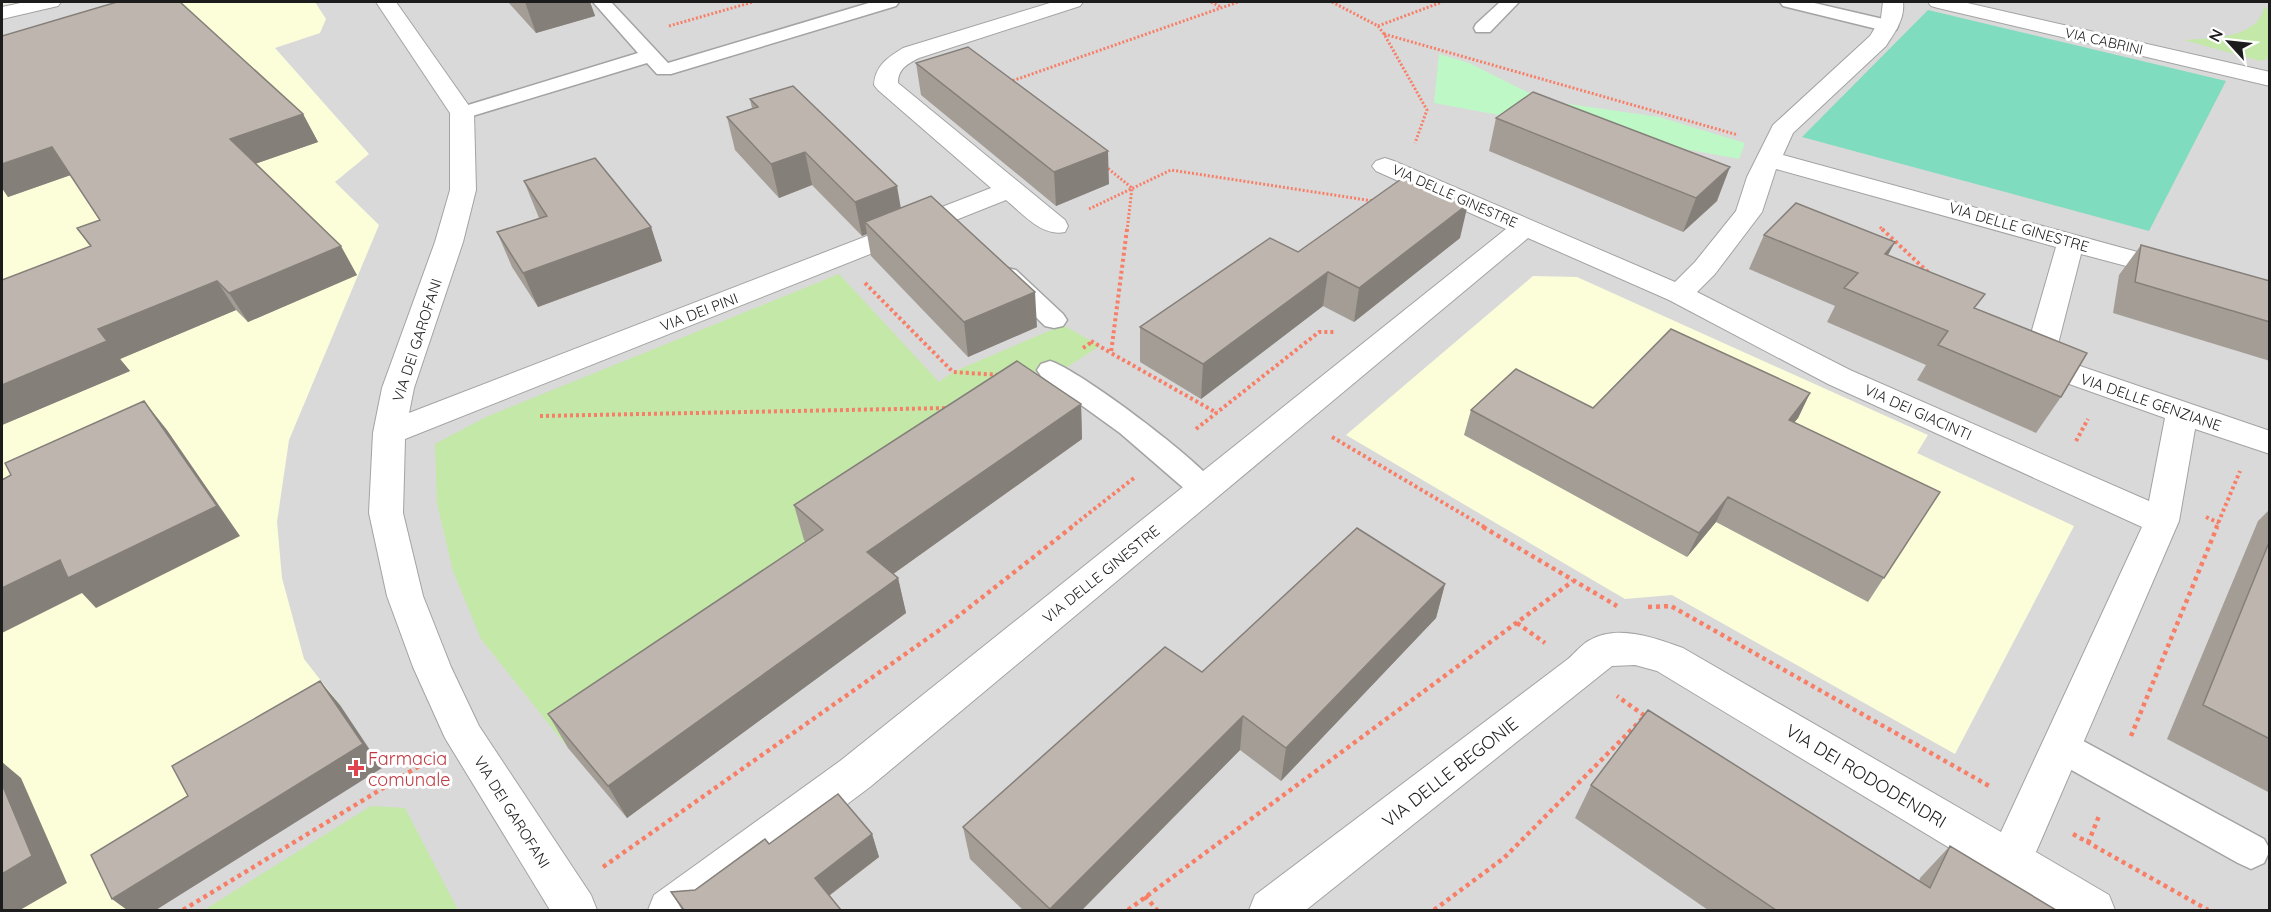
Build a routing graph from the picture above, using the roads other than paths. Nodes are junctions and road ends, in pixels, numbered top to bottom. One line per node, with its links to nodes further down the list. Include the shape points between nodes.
1 (51, 2): 9 (street)
2 (386, 2): 14 (street)
3 (602, 2): 12 (lane)
4 (890, 2): 12 (lane, via 664,70)
5 (1073, 2): 17 (street, via 911,53 894,63 886,75 886,85)
6 (1510, 2): 11 (lane)
7 (1789, 2): 10 (lane)
8 (1938, 2): 13 (street, VIA CABRINI)
9 (2, 13)
10 (1891, 14): 15 (street, via 1878,41 1782,130)
11 (1483, 28)
12 (651, 55): 14 (lane)
13 (2270, 79)
14 (462, 113): 27 (street, VIA DEI GAROFANI, via 464,190 398,388)
15 (1772, 152): 20 (street, VIA DELLE GINESTRE); 23 (street, via 1749,212)
16 (1385, 166): 19 (street, VIA DELLE GINESTRE)
17 (1009, 190): 18 (street); 27 (street, VIA DEI PINI, via 953,224 840,257)
18 (1055, 226)
19 (1525, 227): 23 (street, VIA DELLE GINESTRE); 29 (street, VIA DELLE GINESTRE)
20 (2072, 242): 22 (street, VIA DELLE GINESTRE); 26 (street, VIA DELLE GENZIANE, via 2043,344 2052,360 2069,373)
21 (987, 256): 24 (lane)
22 (2204, 279)
23 (1679, 294): 30 (street, VIA DEI GIACINTI, via 1839,377)
24 (1054, 320)
25 (1050, 370): 29 (lane, via 1115,414)
26 (2182, 413): 28 (street, VIA DELLE GENZIANE); 30 (street)
27 (389, 433): 35 (street, VIA DEI GAROFANI, via 386,513 405,596 432,667 465,738)
28 (2261, 441)
29 (1204, 489): 36 (street, VIA DELLE GINESTRE, via 855,774)
30 (2162, 521): 32 (street)
31 (1635, 649): 34 (street, VIA DEI RODODENDRI, via 1669,659); 37 (street, VIA DELLE BEGONIE, via 1603,651)
32 (2062, 747): 33 (lane); 34 (street)
33 (2251, 851)
34 (2010, 861): 38 (street, VIA DEI RODODENDRI)
35 (570, 902)
36 (670, 910)
37 (1271, 910)
38 (2093, 910)

